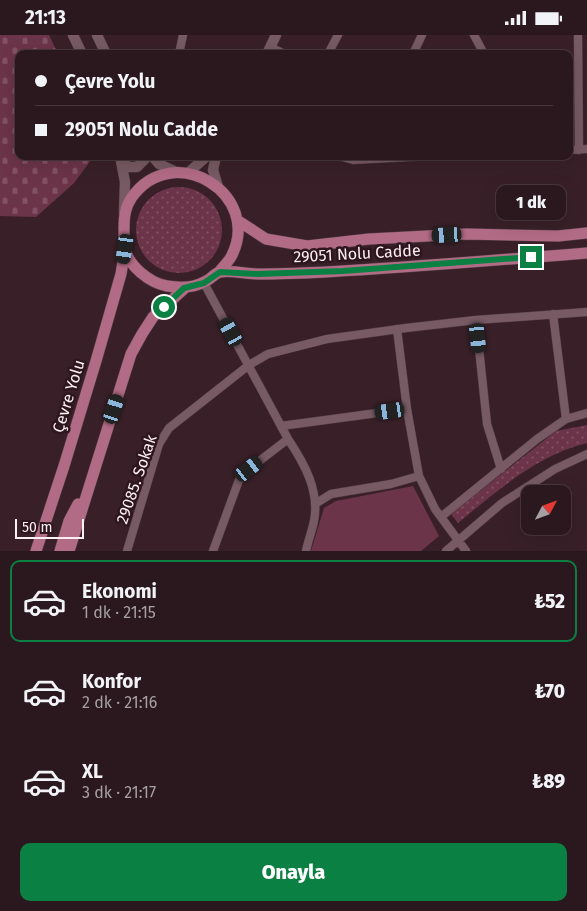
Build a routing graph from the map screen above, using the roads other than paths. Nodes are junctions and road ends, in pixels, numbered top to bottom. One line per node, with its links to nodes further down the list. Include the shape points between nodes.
1 (73, 35): 9 (street)
2 (97, 35): 10 (street)
3 (183, 35): 11 (street)
4 (276, 35): 12 (street)
5 (338, 35): 13 (street)
6 (422, 35): 14 (street)
7 (474, 35): 15 (street)
8 (578, 35): 17 (street)
9 (80, 50)
10 (104, 50)
11 (180, 50)
12 (269, 50)
13 (330, 50)
14 (415, 50)
15 (482, 50)
16 (573, 73): 17 (street)
17 (578, 73): 18 (street)
18 (583, 150)
19 (120, 160): 28 (street)
20 (122, 160): 21 (street, via 129,167 137,167)
21 (142, 160)
22 (156, 160): 25 (street)
23 (203, 160): 26 (street)
24 (215, 160): 27 (street, via 213,170)
25 (176, 172): 26 (main road); 28 (main road, via 143,184 131,197)
26 (188, 173): 27 (main road, via 204,177)
27 (218, 187): 29 (main road, via 230,202)
28 (124, 213): 31 (main road)
29 (236, 220): 30 (main road, 29051 Nolu Cadde, via 266,239 307,247 370,239 466,234); 33 (main road, via 237,239 231,257)
30 (587, 233)
31 (125, 249): 35 (main road, via 134,266 148,279); 43 (main road, Çevre Yolu, via 113,302)
32 (587, 253): 33 (main road, 29051 Nolu Cadde, via 363,270 258,274)
33 (220, 272): 34 (main road)
34 (204, 283): 35 (main road); 40 (street)
35 (184, 288): 50 (main road, via 154,317 131,354)
36 (587, 312): 37 (street, 29085. Sokak)
37 (553, 314): 38 (street, 29085. Sokak); 44 (street)
38 (476, 320): 39 (street, 29085. Sokak); 48 (street, via 487,424)
39 (398, 329): 40 (street, 29085. Sokak, via 327,339 268,354); 41 (street)
40 (249, 365): 45 (street); 58 (street, 29085. Sokak, via 169,428 159,444)
41 (407, 409): 45 (street); 49 (street)
42 (587, 413): 44 (street)
43 (78, 417): 54 (main road, Çevre Yolu); 55 (main road)
44 (566, 419): 48 (street)
45 (281, 426): 46 (street)
46 (288, 439): 51 (street, via 305,469); 59 (street, via 238,481)
47 (587, 454): 53 (street, via 555,469 502,503)
48 (501, 469): 52 (street)
49 (419, 476): 51 (street, via 331,494); 52 (street)
50 (90, 481): 56 (main road, via 69,521); 57 (main road)
51 (315, 504): 60 (street)
52 (441, 517): 53 (street)
53 (458, 541): 61 (street); 62 (street)
54 (36, 551)
55 (44, 551)
56 (60, 551)
57 (69, 551)
58 (127, 551)
59 (213, 551)
60 (306, 551)
61 (446, 551)
62 (466, 551)

